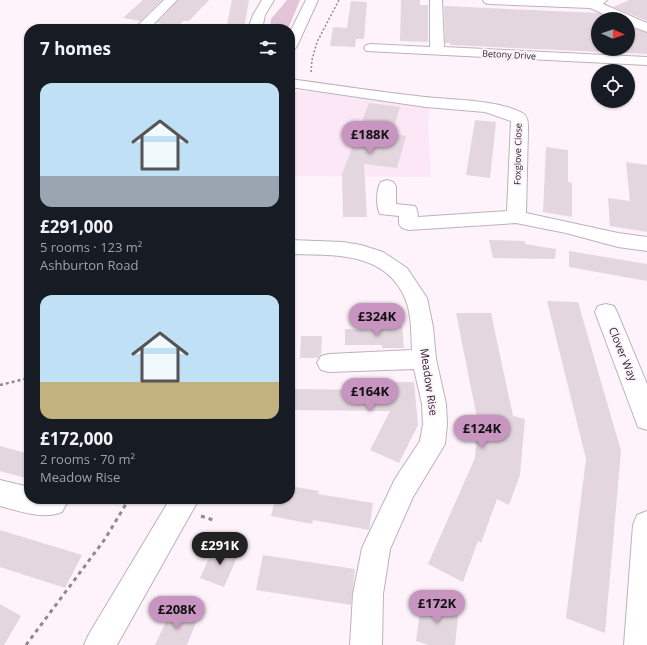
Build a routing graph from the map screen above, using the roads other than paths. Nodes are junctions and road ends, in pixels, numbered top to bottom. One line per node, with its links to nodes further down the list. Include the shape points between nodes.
1 (171, 0): 9 (street)
2 (268, 0): 10 (street)
3 (312, 0): 12 (street)
4 (436, 0): 14 (street)
5 (489, 0): 6 (street)
6 (596, 2): 7 (street)
7 (613, 12)
8 (635, 23): 11 (street)
9 (146, 24)
10 (256, 24)
11 (647, 28)
12 (295, 36)
13 (371, 48): 14 (street, Betony Drive)
14 (437, 51): 15 (street, Betony Drive)
15 (647, 61)
16 (298, 84): 18 (street, Foxglove Close, via 481,107 506,112 519,118)
17 (387, 186): 18 (street, via 387,210 408,210 409,224)
18 (516, 217): 19 (street)
19 (647, 244)
20 (295, 247): 22 (street, Meadow Rise, via 361,252 376,257 400,273 416,298 422,327)
21 (606, 312): 24 (street, Clover Way)
22 (424, 359): 23 (street); 31 (street, Meadow Rise, via 434,404 432,444 404,488 376,548 368,594)
23 (329, 363)
24 (641, 384): 25 (street, Clover Way)
25 (647, 419)
26 (0, 493): 27 (street)
27 (24, 499)
28 (182, 504): 30 (street)
29 (647, 525): 32 (street)
30 (100, 645)
31 (366, 645)
32 (640, 645)

